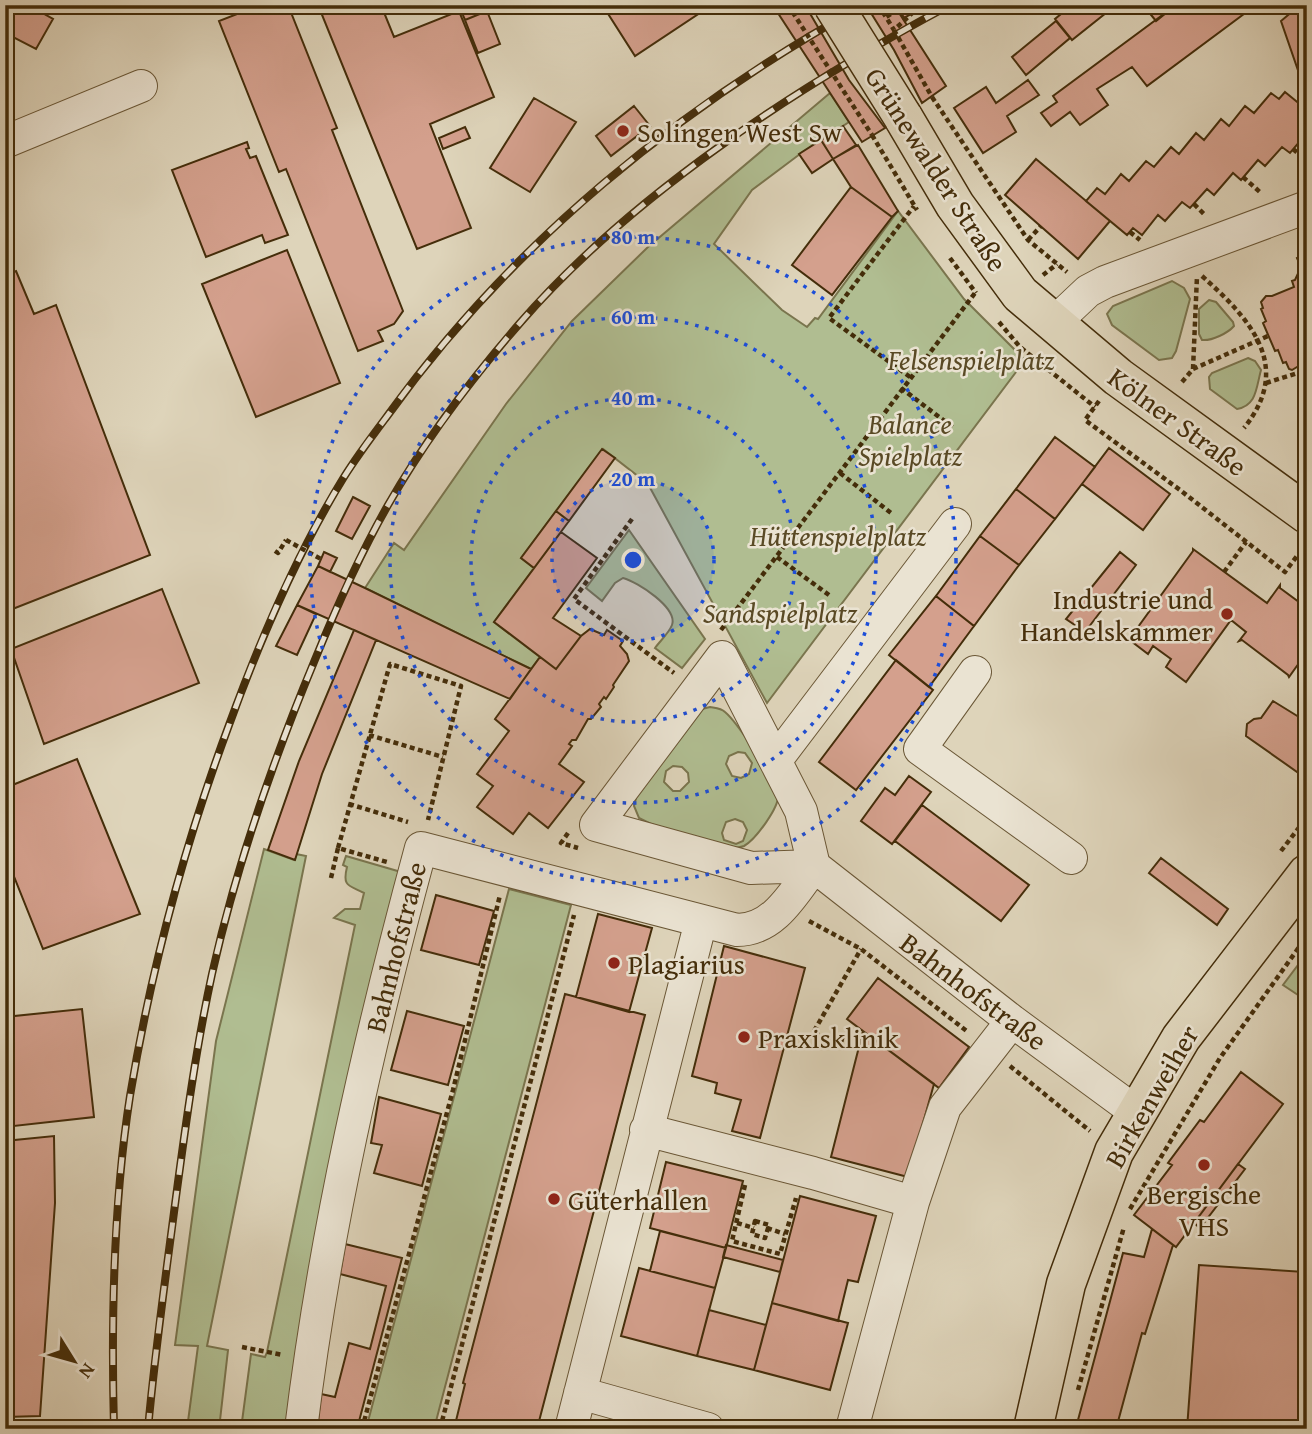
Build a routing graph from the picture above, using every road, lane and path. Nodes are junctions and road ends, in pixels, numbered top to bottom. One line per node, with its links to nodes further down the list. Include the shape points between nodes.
1 (788, 5): 11 (path, bridge)
2 (833, 5): 11 (main road, Grünewalder Straße, bridge)
3 (878, 5): 7 (path)
4 (892, 5): 7 (path)
5 (905, 5): 8 (path)
6 (920, 5): 9 (path)
7 (883, 11): 8 (path)
8 (886, 17): 9 (path)
9 (894, 30): 11 (path, bridge)
10 (141, 86): 12 (street)
11 (902, 116): 13 (path); 19 (path); 23 (main road, Grünewalder Straße, via 955,205 1008,279)
12 (5, 142)
13 (877, 145)
14 (1293, 149): 15 (path)
15 (1307, 161)
16 (914, 205): 29 (path, via 828,318)
17 (1307, 207): 20 (street)
18 (1041, 226): 19 (path)
19 (1028, 240): 20 (path)
20 (1088, 291): 23 (street)
21 (975, 293): 29 (path)
22 (994, 316): 43 (path, via 1020,347 1095,407 1085,420)
23 (1053, 324): 40 (main road, Kölner Straße, via 1131,387)
24 (1269, 336): 25 (path)
25 (1259, 340): 26 (path); 26 (path, via 1234,305 1198,272); 31 (path)
26 (1193, 369): 30 (path)
27 (1307, 370): 31 (path)
28 (1171, 374): 30 (path)
29 (910, 377): 32 (path)
30 (1182, 382): 33 (path)
31 (1266, 383): 35 (path, via 1259,406)
32 (901, 388): 36 (path); 38 (path)
33 (1192, 390)
34 (1234, 421): 35 (path)
35 (1244, 428): 37 (path)
36 (955, 429)
37 (1255, 436)
38 (840, 473): 39 (path); 46 (path)
39 (891, 513)
40 (1307, 514)
41 (632, 519): 52 (path, via 574,599)
42 (955, 524): 55 (street)
43 (1246, 542): 45 (path, via 1285,572 1303,548); 48 (path)
44 (275, 551): 47 (path, bridge, via 278,553 286,540)
45 (1307, 551)
46 (777, 557): 49 (path); 50 (path)
47 (321, 559)
48 (1224, 572)
49 (828, 595)
50 (715, 638)
51 (975, 672): 62 (street, via 919,748)
52 (683, 679)
53 (369, 735): 54 (path); 54 (path, via 390,664 461,686); 56 (path)
54 (443, 757): 58 (path)
55 (776, 760): 63 (street, via 801,811); 63 (street, via 722,657 596,825 751,868)
56 (349, 804): 58 (path); 59 (path)
57 (569, 832): 60 (path, via 561,843)
58 (423, 838): 64 (street, Bahnhofstraße); 91 (street, Bahnhofstraße, via 344,1160)
59 (338, 848): 61 (path); 66 (path)
60 (585, 850)
61 (372, 857)
62 (1071, 858)
63 (814, 866): 68 (street, Bahnhofstraße); 72 (street, Bahnhofstraße)
64 (506, 871): 67 (street, Bahnhofstraße); 92 (path)
65 (1307, 874): 75 (main road, Birkenweiher, via 1181,1038)
66 (331, 878)
67 (580, 890): 69 (street, Bahnhofstraße); 93 (path)
68 (783, 907): 69 (street, Bahnhofstraße, via 749,930); 71 (path)
69 (701, 922): 76 (street)
70 (1307, 936): 81 (path, via 1220,1058)
71 (861, 949): 73 (path, via 813,1033); 74 (path)
72 (1012, 1021): 74 (street); 75 (street, Bahnhofstraße)
73 (844, 1040)
74 (990, 1049): 77 (path); 80 (street, via 945,1107)
75 (1136, 1112): 97 (main road, Birkenweiher, via 1114,1153 1066,1284)
76 (646, 1130): 78 (street); 89 (street)
77 (1090, 1131)
78 (751, 1157): 79 (street); 82 (path)
79 (803, 1170): 80 (street); 86 (path)
80 (913, 1202): 96 (street)
81 (1129, 1211)
82 (737, 1223): 84 (path); 86 (path, via 732,1241 780,1254)
83 (1125, 1224): 90 (path)
84 (754, 1228): 85 (path, via 755,1221 769,1225); 85 (path, via 752,1234 765,1238)
85 (767, 1228): 86 (path)
86 (786, 1234)
87 (242, 1347): 88 (path)
88 (267, 1352)
89 (580, 1393): 94 (street); 95 (street)
90 (1074, 1403)
91 (301, 1429)
92 (362, 1429)
93 (440, 1429)
94 (571, 1429)
95 (709, 1429)
96 (852, 1429)
97 (1033, 1429)

